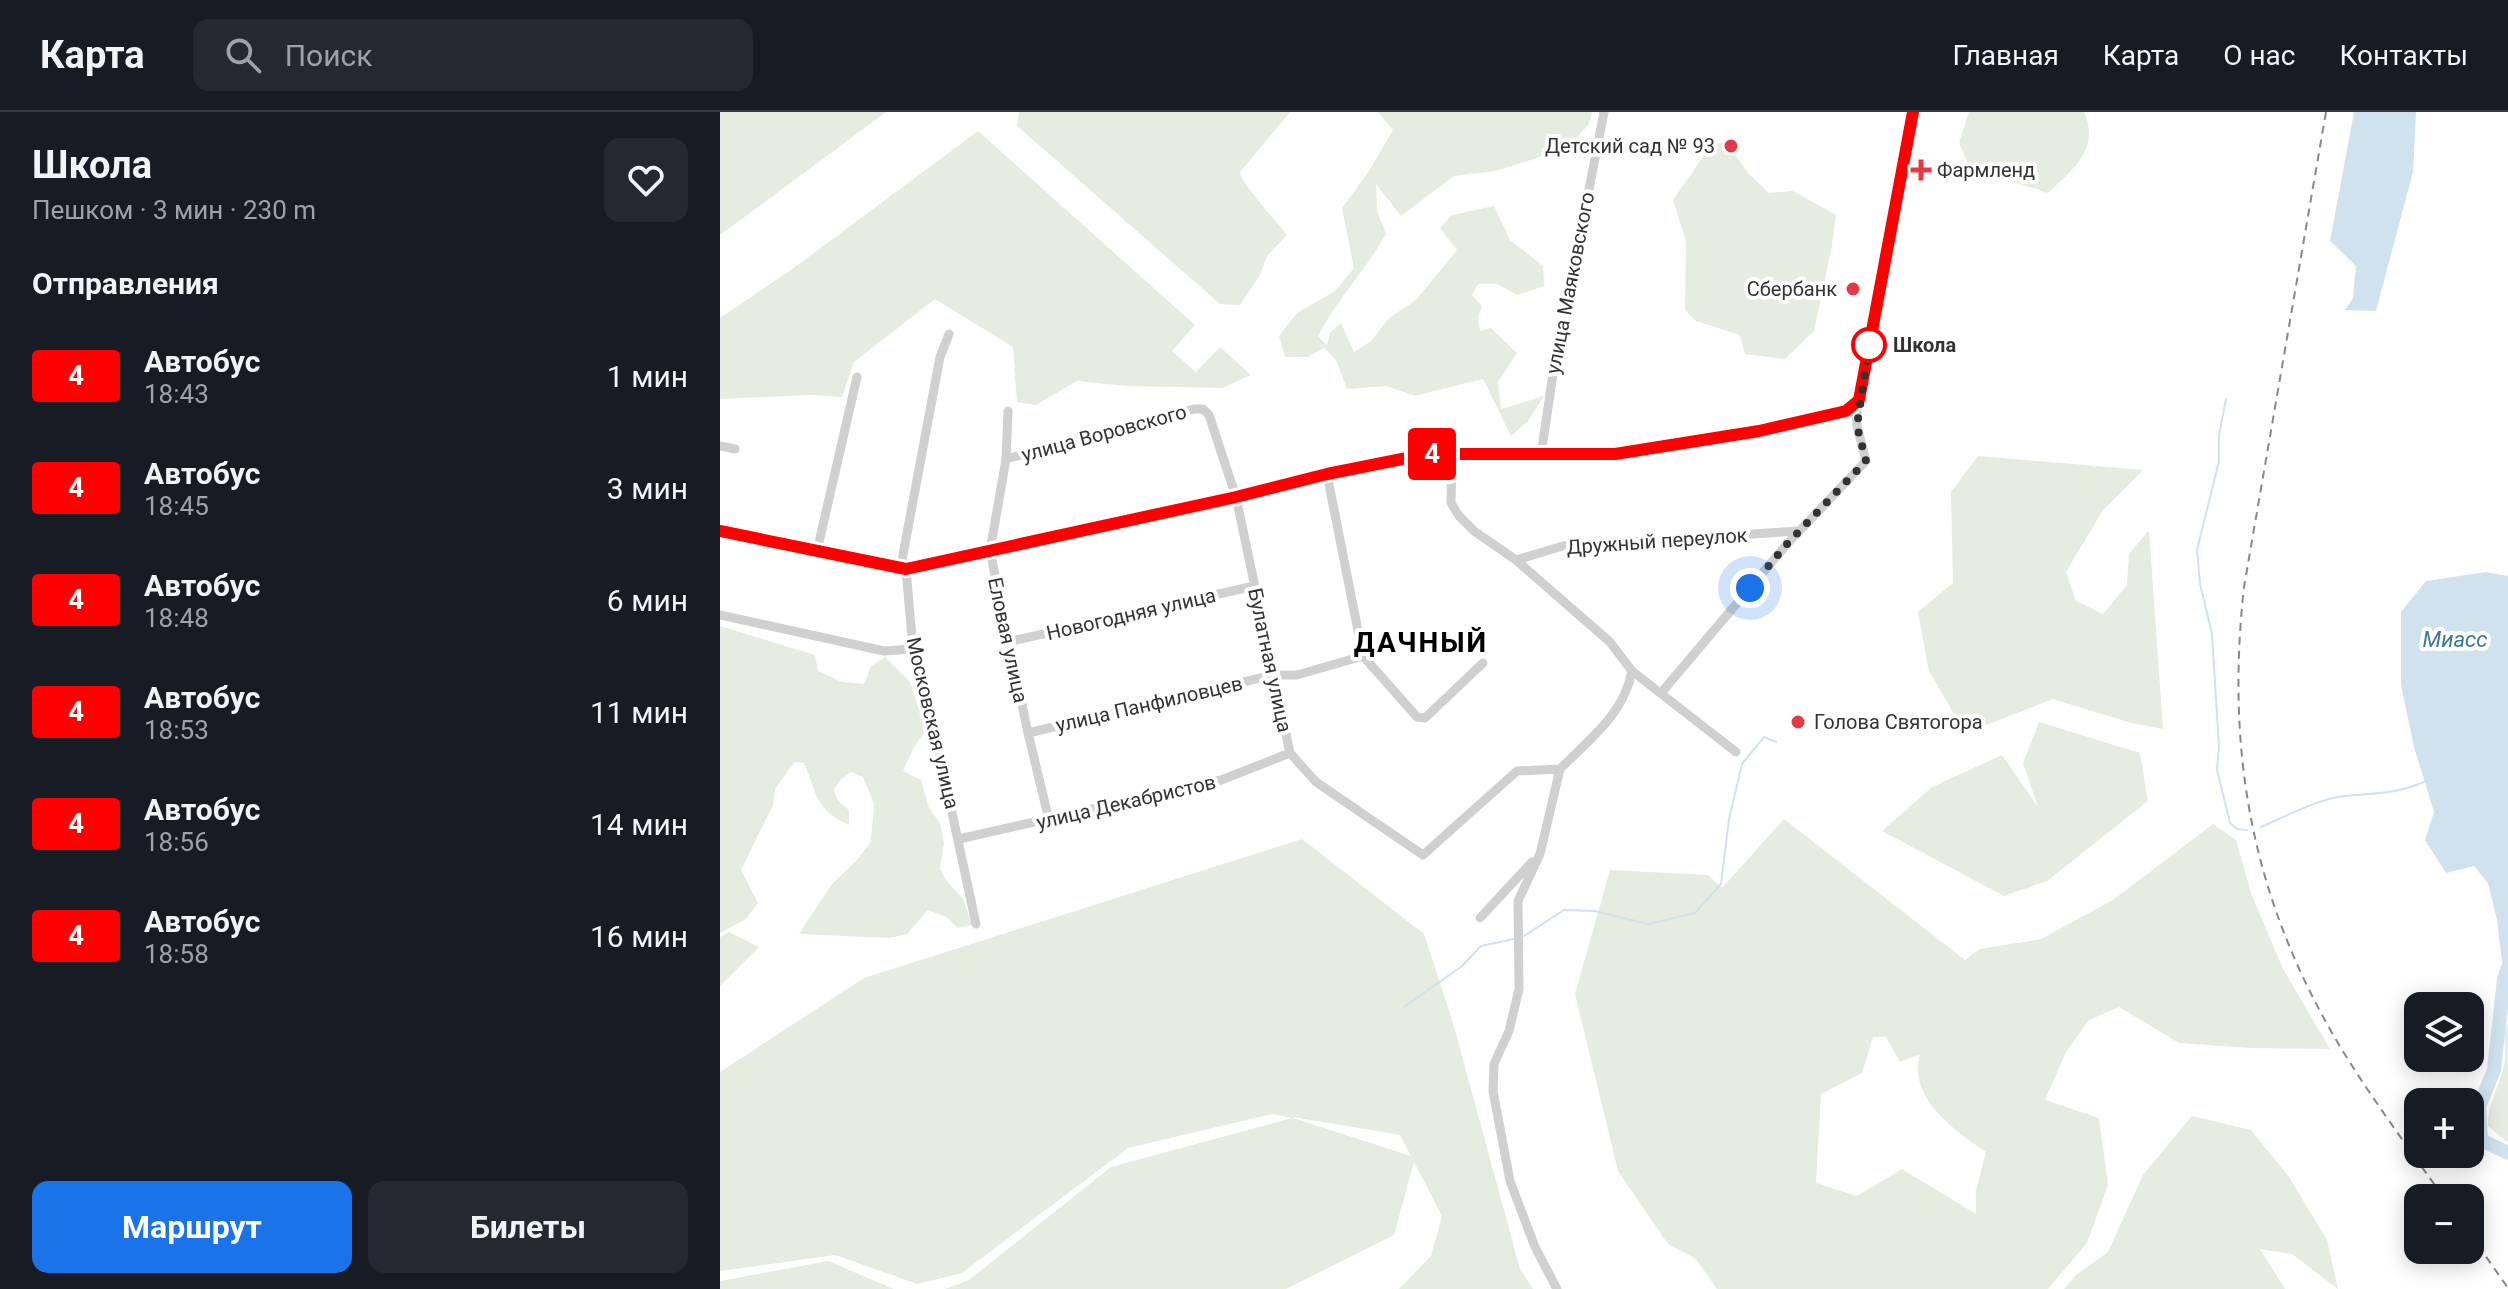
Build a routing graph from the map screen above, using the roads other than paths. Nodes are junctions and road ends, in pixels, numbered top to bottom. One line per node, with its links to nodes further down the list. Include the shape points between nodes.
1 (1604, 112): 10 (street, улица Маяковского)
2 (1913, 112): 5 (street)
3 (949, 334): 19 (street, Московская улица, via 940,357 906,536)
4 (857, 377): 16 (street)
5 (1859, 400): 10 (street, via 1846,411 1759,431 1615,454); 15 (street, via 1857,426 1866,461)
6 (1008, 411): 11 (street, Еловая улица)
7 (720, 446): 8 (street)
8 (735, 449)
9 (1452, 454): 10 (street); 12 (street); 18 (street, via 1451,503 1474,531)
10 (1541, 455)
11 (1006, 459): 13 (street, улица Воровского, via 1203,409); 17 (street, Еловая улица)
12 (1327, 474): 13 (street); 24 (street)
13 (1236, 497): 17 (street); 20 (street, Булатная улица)
14 (720, 531): 16 (street)
15 (1799, 531): 18 (street, Дружный переулок, via 1563,546); 28 (street)
16 (817, 551): 19 (street)
17 (990, 551): 19 (street); 22 (street, Еловая улица)
18 (1516, 560): 26 (street, via 1610,642)
19 (906, 569): 23 (street, Московская улица)
20 (1254, 586): 22 (street, Новогодняя улица); 27 (street, Булатная улица)
21 (720, 615): 23 (street, via 884,651)
22 (1008, 642): 29 (street, Еловая улица)
23 (913, 649): 34 (street, Московская улица)
24 (1363, 656): 25 (street, via 1417,717 1425,718); 27 (street, улица Панфиловцев, via 1297,675)
25 (1483, 663)
26 (1632, 671): 28 (street); 32 (street, via 1619,707)
27 (1273, 675): 29 (street, улица Панфиловцев); 31 (street, Булатная улица)
28 (1661, 693): 30 (street)
29 (1028, 733): 33 (street, Еловая улица)
30 (1736, 752)
31 (1290, 753): 32 (street, Булатная улица, via 1316,782 1423,855 1517,771); 33 (street, улица Декабристов, via 1221,780)
32 (1560, 769): 35 (street)
33 (1049, 820): 34 (street, улица Декабристов)
34 (959, 839): 37 (street, Московская улица)
35 (1540, 854): 36 (street); 38 (street, via 1518,901 1519,989 1494,1064 1493,1091 1510,1181)
36 (1480, 918)
37 (976, 924)
38 (1557, 1289)

